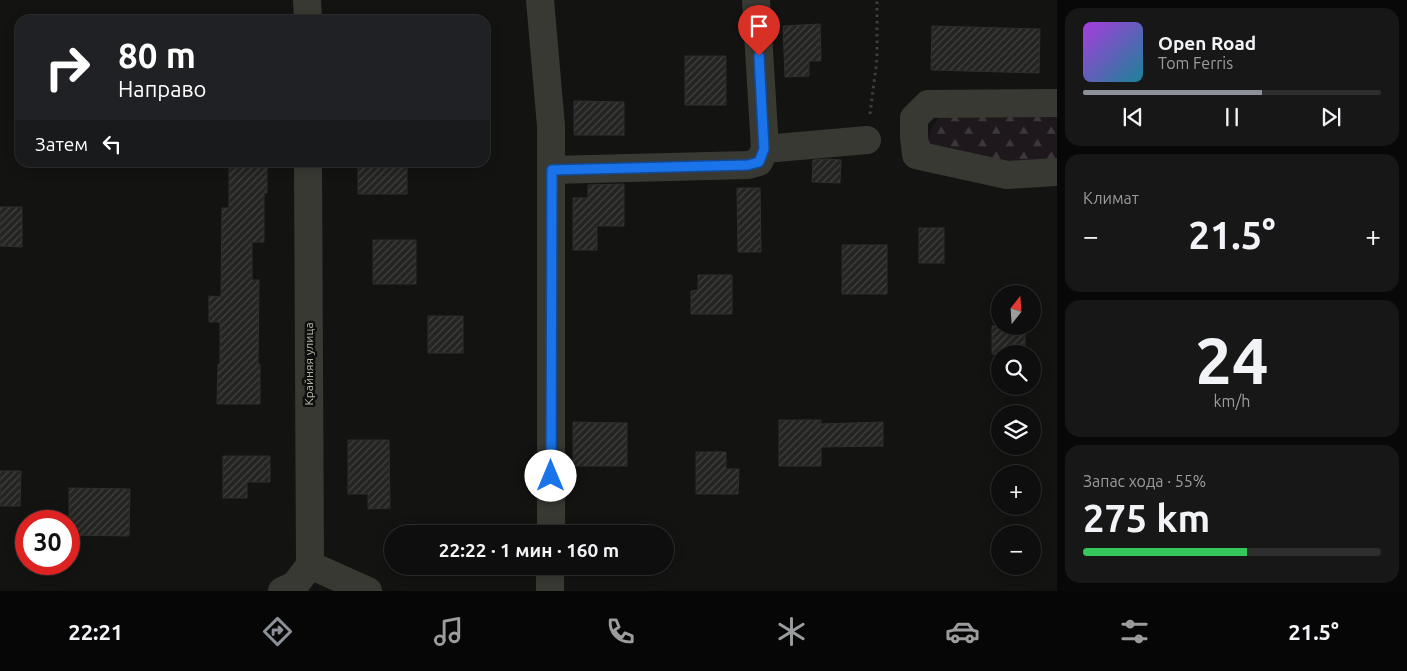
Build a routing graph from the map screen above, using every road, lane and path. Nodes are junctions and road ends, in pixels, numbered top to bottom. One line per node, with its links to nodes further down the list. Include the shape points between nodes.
1 (308, 0): 5 (street)
2 (540, 0): 10 (street)
3 (756, 0): 8 (street)
4 (877, 0): 7 (path, via 876,59)
5 (308, 15)
6 (1057, 103): 11 (street, via 928,104 914,118 916,155 1007,175)
7 (866, 140): 8 (street)
8 (764, 149): 10 (street, via 759,162 748,165)
9 (308, 167): 13 (street, Крайняя улица)
10 (552, 170): 12 (street)
11 (1057, 172)
12 (550, 525)
13 (310, 565): 15 (street, via 295,585); 16 (street)
14 (550, 575): 17 (street)
15 (282, 591)
16 (368, 591)
17 (550, 591)

